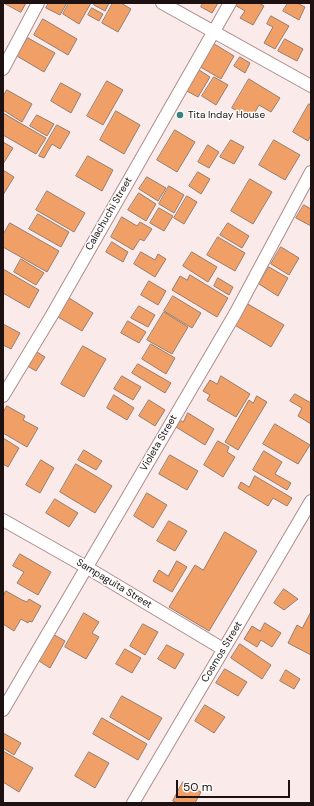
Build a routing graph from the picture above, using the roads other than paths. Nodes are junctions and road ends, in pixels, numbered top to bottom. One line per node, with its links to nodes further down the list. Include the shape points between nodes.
1 (38, 3): 5 (street)
2 (162, 3): 4 (street)
3 (230, 3): 4 (street, Calachuchi Street)
4 (212, 32): 6 (street); 8 (street, Calachuchi Street, via 52,315)
5 (3, 69)
6 (311, 86)
7 (311, 172): 11 (street, Violeta Street, via 234,314)
8 (3, 396)
9 (311, 501): 12 (street, Cosmos Street)
10 (3, 520): 11 (street, Sampaguita Street)
11 (86, 567): 12 (street, Sampaguita Street); 13 (street, Violeta Street)
12 (223, 649): 14 (street, Cosmos Street)
13 (3, 710)
14 (132, 803)

